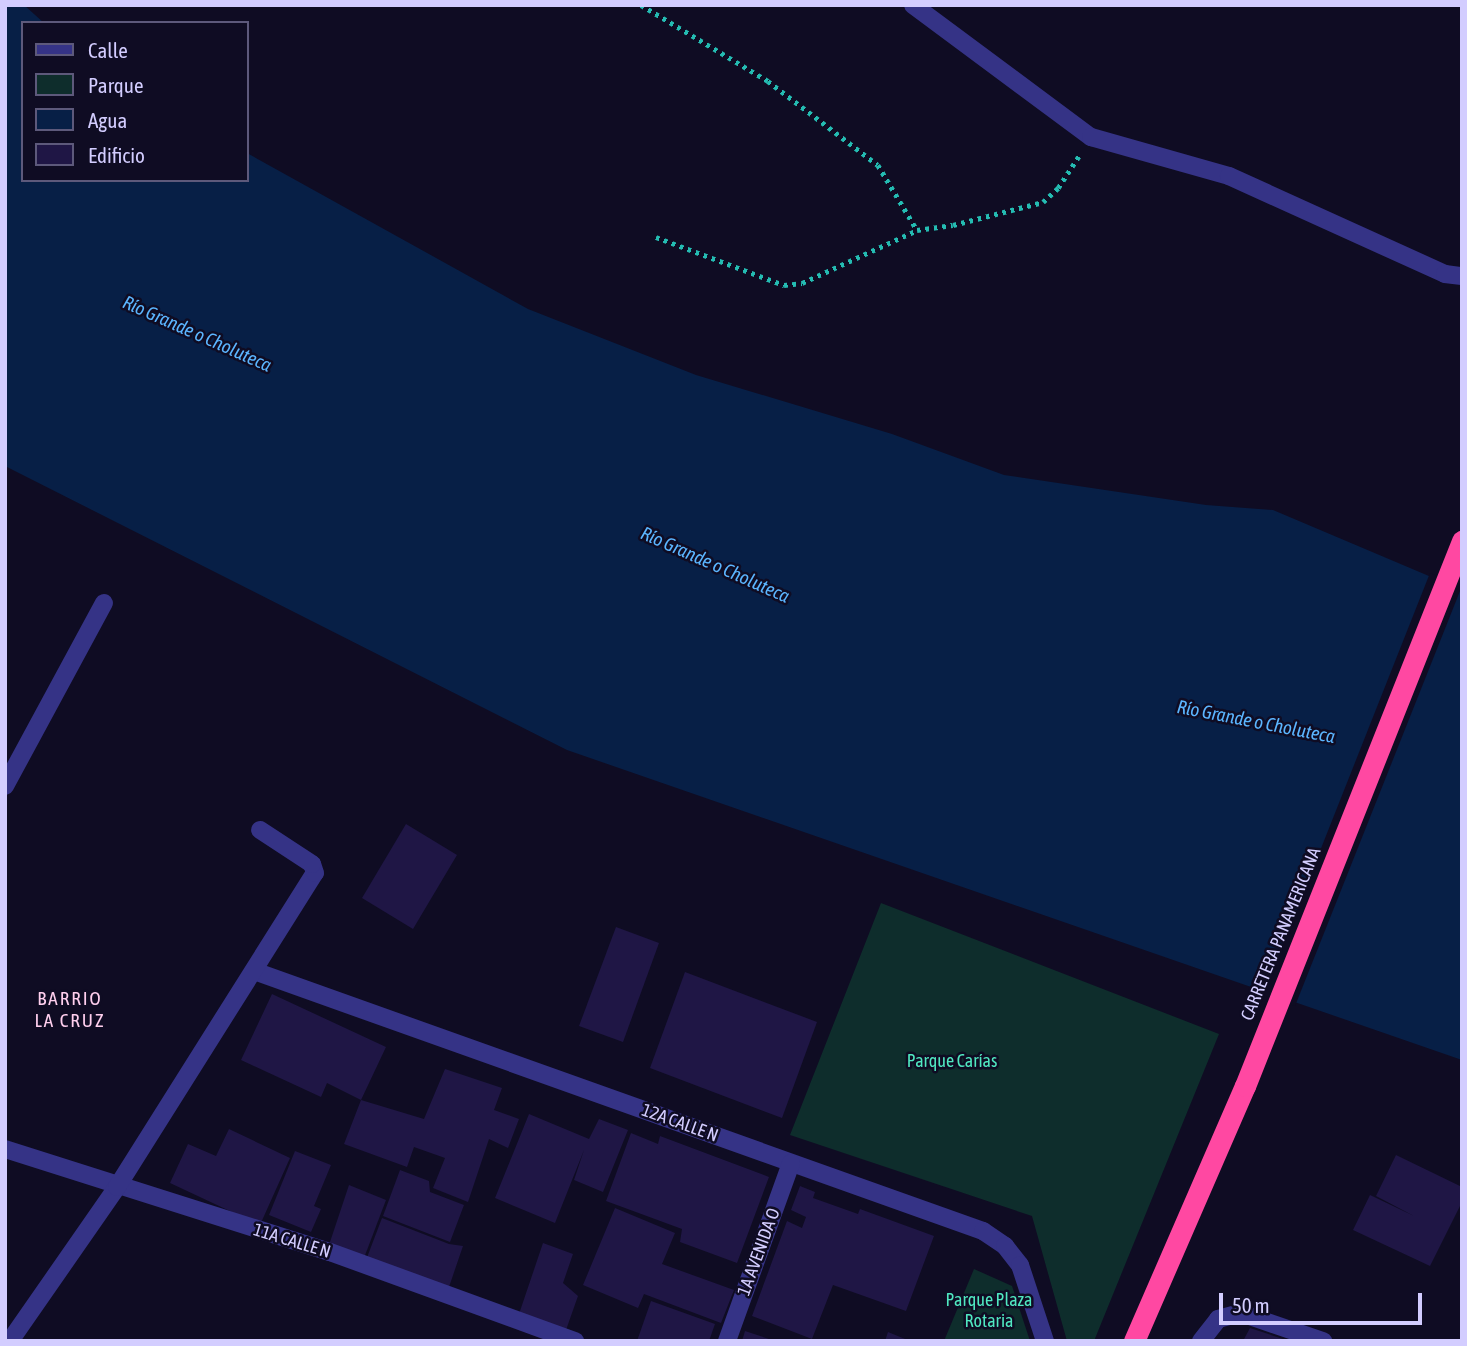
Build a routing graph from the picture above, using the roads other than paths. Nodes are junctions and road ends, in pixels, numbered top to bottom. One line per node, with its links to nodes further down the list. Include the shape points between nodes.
1 (913, 5): 2 (street, via 1091,137 1229,176 1445,274)
2 (1462, 276)
3 (1462, 541): 15 (highway, CARRETERA PANAMERICANA, via 1245,1086)
4 (104, 603): 5 (street)
5 (5, 786)
6 (260, 830): 7 (street, via 313,864 315,873)
7 (254, 971): 9 (street, 12A CALLE N); 10 (street)
8 (5, 1149): 10 (street, 11A CALLE N)
9 (792, 1163): 13 (street, 1A AVENIDA O); 14 (street, 12A CALLE N, via 983,1231 1005,1246 1020,1265)
10 (117, 1186): 11 (street); 12 (street, 11A CALLE N, via 330,1252)
11 (10, 1341)
12 (575, 1341)
13 (727, 1341)
14 (1045, 1341)
15 (1134, 1341)
16 (1201, 1341): 17 (street, via 1218,1320 1241,1313)
17 (1323, 1341)

